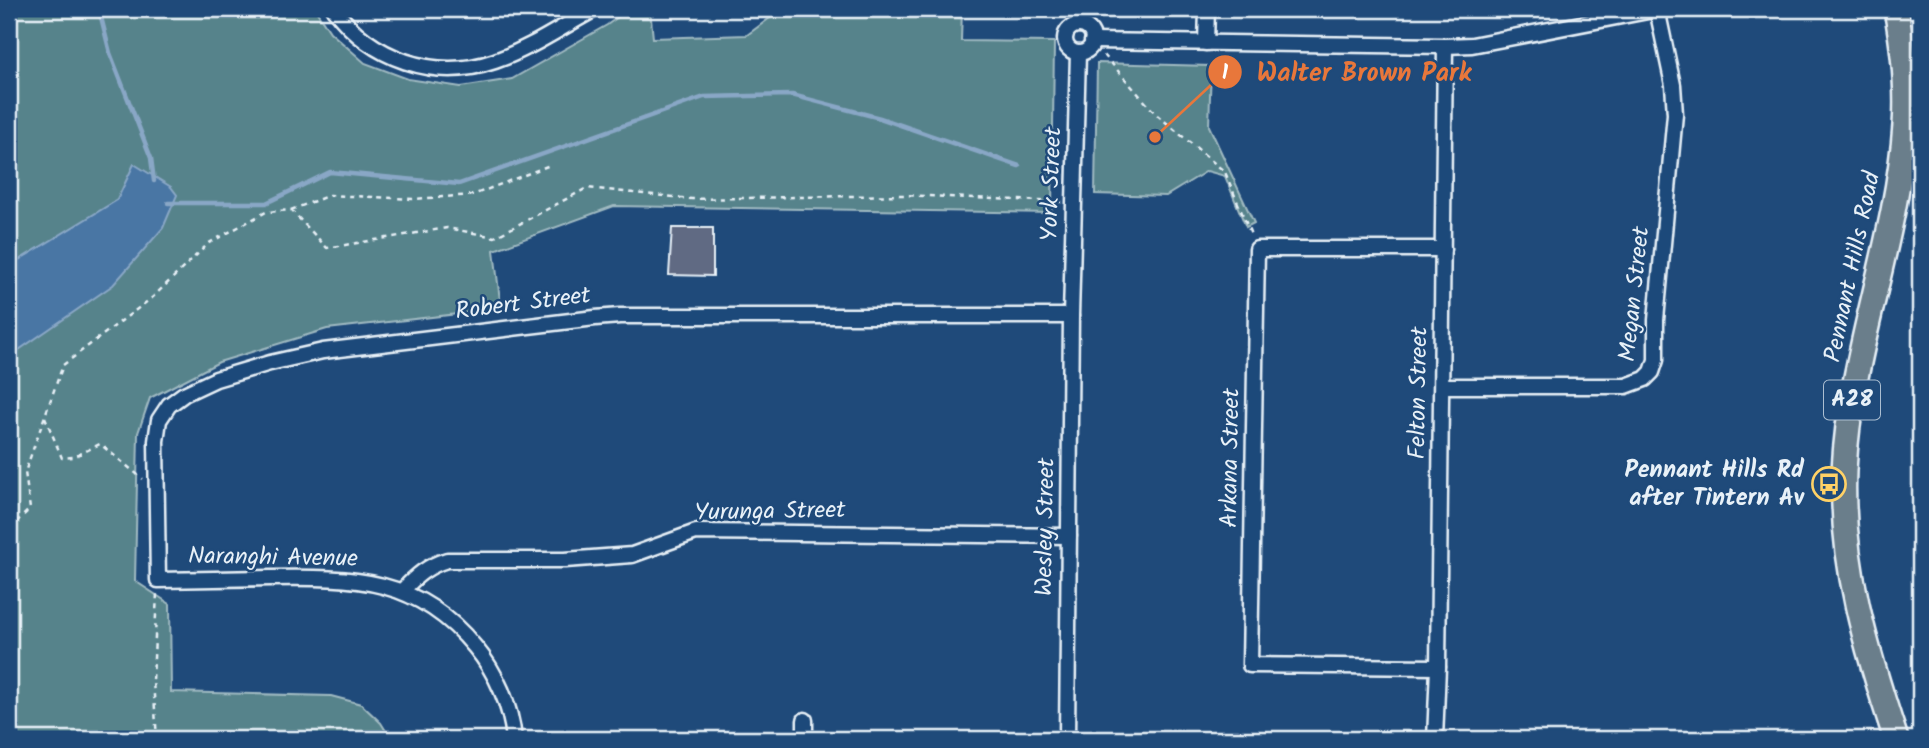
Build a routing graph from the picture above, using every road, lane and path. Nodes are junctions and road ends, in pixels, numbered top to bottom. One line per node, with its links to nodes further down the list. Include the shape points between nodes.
1 (334, 9): 2 (street, via 377,50 412,65 454,68 505,57)
2 (595, 9)
3 (1078, 9): 9 (street)
4 (1207, 9): 11 (street)
5 (1658, 9): 7 (street); 21 (street, Megan Street, via 1675,114 1652,372 1626,386)
6 (1896, 9): 15 (highway, Pennant Hills Road / A28)
7 (1630, 11): 8 (street)
8 (1606, 14): 12 (street)
9 (1080, 25): 10 (street); 13 (street, via 1068,30 1065,38 1070,50)
10 (1099, 42): 11 (street); 13 (street); 18 (path, via 1104,55 1156,114 1224,172)
11 (1206, 43): 12 (street)
12 (1445, 47): 19 (street, Felton Street)
13 (1078, 53): 16 (street, York Street)
14 (550, 165): 17 (path, via 474,195 413,199 330,195)
15 (1910, 166): 35 (highway, Pennant Hills Road / A28, via 1850,412 1844,490 1846,540 1858,608)
16 (1074, 203): 17 (path, via 904,195 692,199 587,188 495,237 447,228 327,248); 20 (street, York Street)
17 (291, 210): 22 (path, via 266,212 209,243 153,297 63,365)
18 (1257, 249): 19 (street); 28 (street, Arkana Street, via 1251,665)
19 (1443, 249): 21 (street, Felton Street)
20 (1071, 316): 23 (street, Robert Street, via 620,316 323,351 216,379 169,405 159,420 156,441); 25 (street, Wesley Street)
21 (1441, 386): 28 (street, Felton Street)
22 (45, 417): 23 (path, via 62,457 74,457 100,444); 24 (path, via 24,472 30,509)
23 (157, 490): 26 (street, Robert Street)
24 (9, 529)
25 (1069, 536): 27 (street, Yurunga Street, via 696,531 632,555 447,560 419,572); 33 (street, Wesley Street)
26 (158, 580): 27 (street, Naranghi Avenue, via 332,578); 30 (path, via 153,681)
27 (402, 591): 31 (street, Naranghi Avenue, via 434,607 489,663)
28 (1438, 667): 34 (street, Felton Street)
29 (805, 720): 32 (street)
30 (157, 739)
31 (514, 739)
32 (805, 739)
33 (1067, 739)
34 (1435, 739)
35 (1896, 739)

